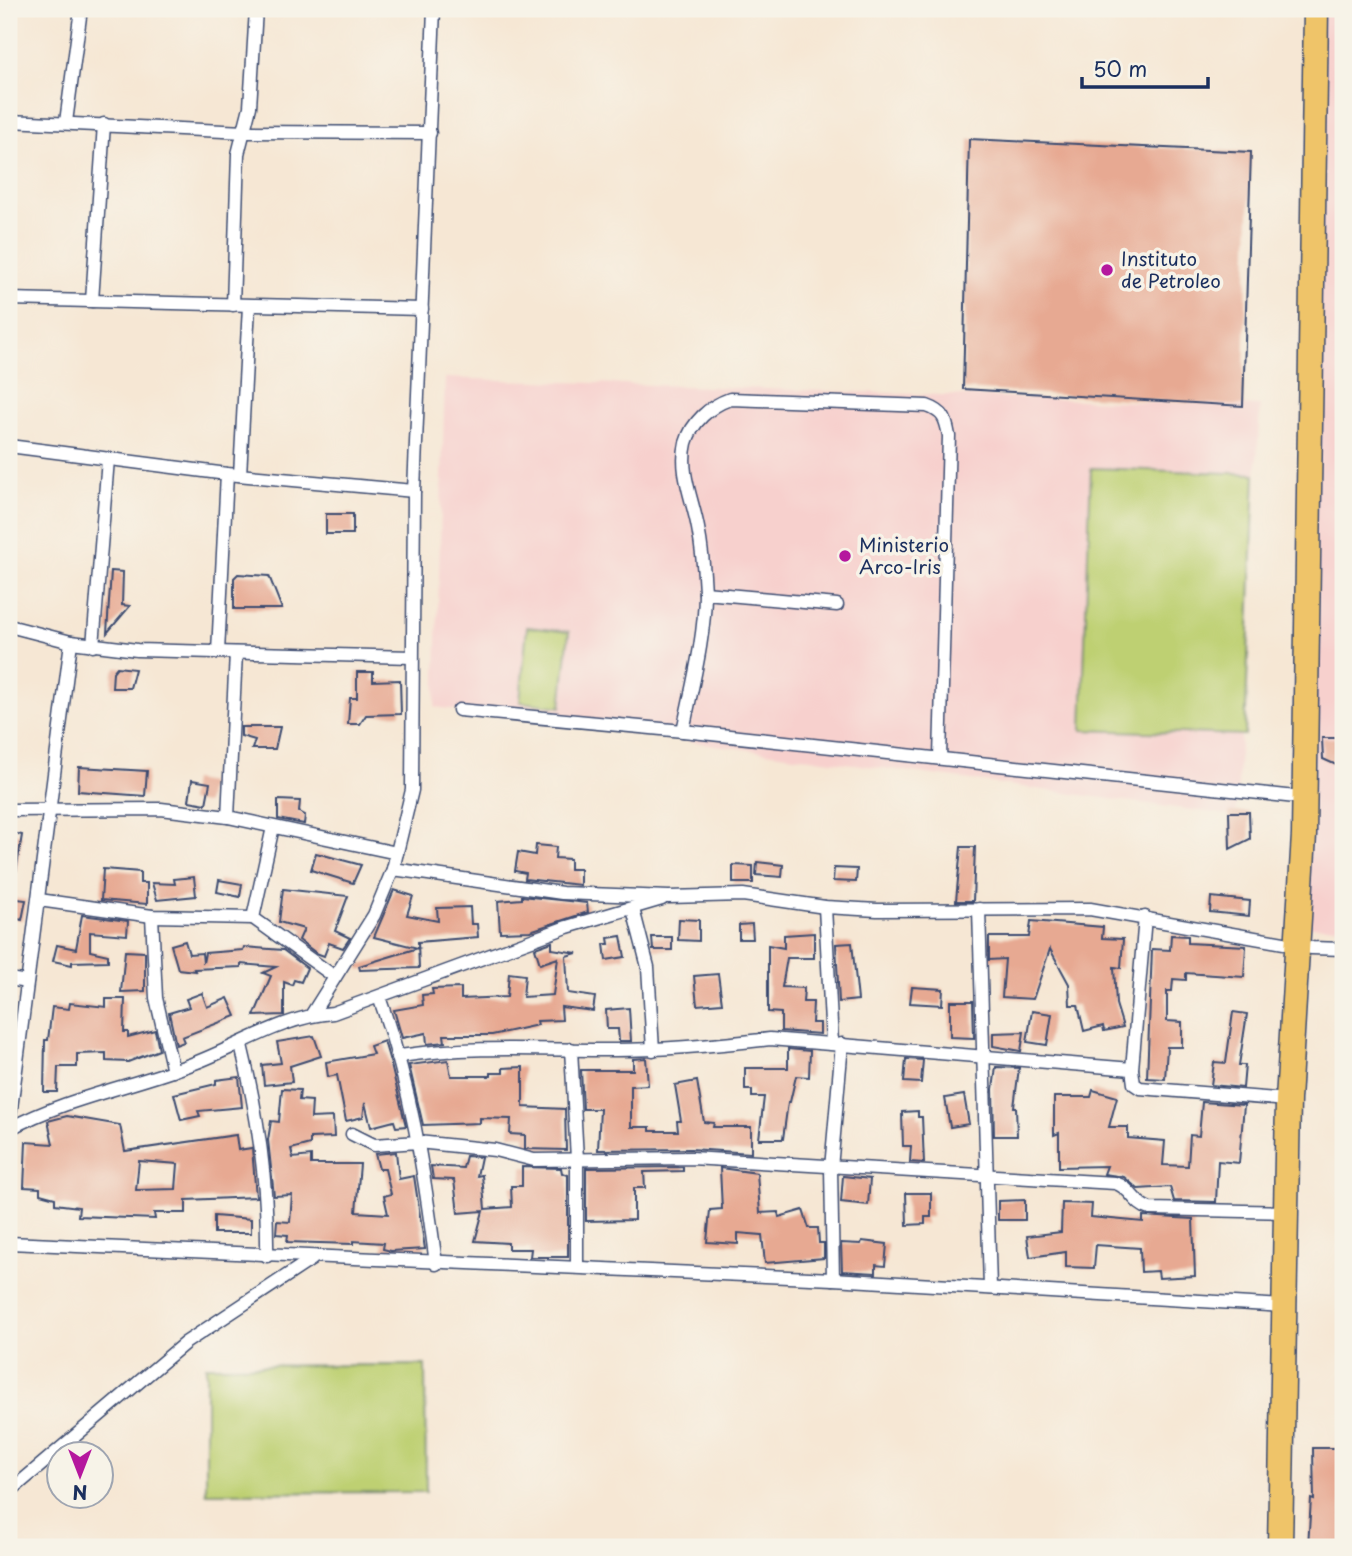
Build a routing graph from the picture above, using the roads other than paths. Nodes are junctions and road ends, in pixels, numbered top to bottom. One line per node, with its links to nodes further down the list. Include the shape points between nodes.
1 (81, 9): 6 (street)
2 (256, 9): 8 (street)
3 (434, 9): 9 (street)
4 (1316, 9): 30 (highway)
5 (9, 121): 6 (street)
6 (66, 122): 7 (street)
7 (103, 124): 8 (street); 11 (street)
8 (245, 132): 9 (street); 12 (street, via 239,154)
9 (430, 133): 14 (street)
10 (9, 299): 11 (street)
11 (92, 301): 12 (street)
12 (233, 305): 13 (street)
13 (248, 306): 14 (street); 17 (street)
14 (422, 309): 18 (street)
15 (9, 446): 16 (street)
16 (107, 458): 17 (street); 23 (street)
17 (233, 475): 18 (street); 24 (street)
18 (414, 491): 26 (street)
19 (705, 593): 20 (street); 28 (street); 29 (street, via 684,457 687,441 706,412 730,399 940,410 949,436)
20 (836, 605)
21 (9, 626): 22 (street)
22 (71, 642): 23 (street); 31 (street)
23 (93, 646): 24 (street)
24 (218, 652): 25 (street)
25 (236, 653): 26 (street); 33 (street)
26 (412, 657): 35 (street, via 414,777)
27 (459, 710): 28 (street)
28 (683, 731): 29 (street)
29 (940, 758): 30 (street)
30 (1305, 798): 45 (highway)
31 (50, 809): 32 (street); 33 (street, via 149,809); 38 (street)
32 (9, 810)
33 (228, 817): 34 (street)
34 (273, 827): 35 (street); 44 (street)
35 (397, 853): 36 (street)
36 (393, 869): 37 (street, via 530,890); 47 (street, via 367,928)
37 (669, 897): 39 (street, via 743,895); 40 (street)
38 (39, 900): 42 (street); 49 (street)
39 (825, 907): 41 (street); 52 (street)
40 (633, 909): 50 (street, via 567,927); 55 (street, via 648,967)
41 (979, 909): 43 (street, via 1070,908); 56 (street)
42 (152, 916): 44 (street); 59 (street, via 156,998)
43 (1145, 917): 45 (street); 58 (street)
44 (253, 918): 47 (street)
45 (1298, 943): 46 (street); 61 (highway)
46 (1343, 949)
47 (335, 976): 51 (street)
48 (9, 979): 49 (street)
49 (27, 982): 60 (street)
50 (379, 997): 51 (street, via 333,1013); 57 (street)
51 (312, 1014): 53 (street)
52 (837, 1043): 55 (street, via 770,1039); 56 (street); 67 (street)
53 (240, 1045): 59 (street); 71 (street, via 258,1128 268,1216)
54 (571, 1049): 55 (street); 57 (street, via 460,1048); 66 (street)
55 (653, 1050)
56 (981, 1055): 58 (street); 68 (street)
57 (400, 1056): 65 (street)
58 (1132, 1069): 61 (street, via 1134,1084 1140,1088)
59 (173, 1071): 63 (street, via 53,1107)
60 (11, 1079): 62 (street)
61 (1289, 1100): 69 (highway)
62 (9, 1124)
63 (9, 1129)
64 (352, 1134): 65 (street, via 374,1146)
65 (418, 1142): 66 (street, via 495,1150 534,1160); 73 (street)
66 (577, 1158): 67 (street, via 691,1158); 74 (street)
67 (831, 1168): 68 (street); 75 (street)
68 (986, 1177): 69 (street, via 1121,1184 1150,1209); 76 (street)
69 (1286, 1212): 77 (highway)
70 (9, 1243): 71 (street)
71 (267, 1256): 72 (street)
72 (312, 1259): 73 (street); 78 (street, via 186,1343)
73 (436, 1264): 74 (street)
74 (577, 1267): 75 (street)
75 (833, 1279): 76 (street)
76 (990, 1288): 77 (street)
77 (1283, 1306): 79 (highway)
78 (9, 1492)
79 (1280, 1547)

